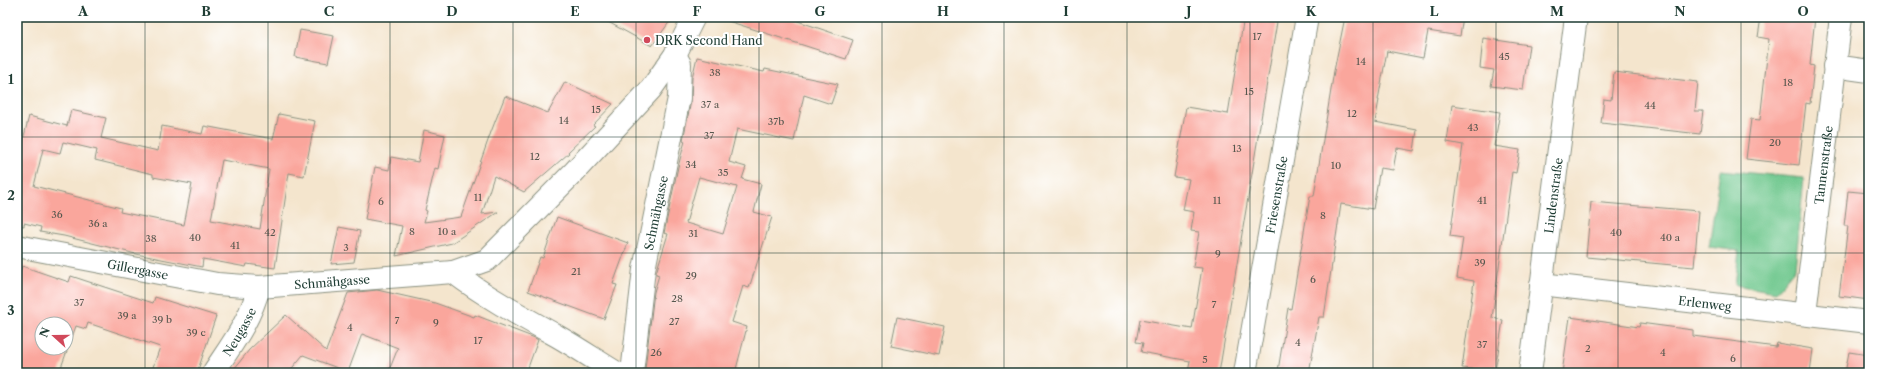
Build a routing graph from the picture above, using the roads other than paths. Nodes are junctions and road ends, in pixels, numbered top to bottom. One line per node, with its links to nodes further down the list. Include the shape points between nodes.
1 (694, 17): 5 (street, Schmähgasse)
2 (1307, 17): 17 (street, Friesenstraße)
3 (1576, 17): 10 (street, Lindenstraße)
4 (1841, 17): 6 (street, Tannenstraße)
5 (675, 55): 9 (street, Schmähgasse, via 651,89 487,260); 16 (street, Schmähgasse, via 680,64 679,98 644,270)
6 (1834, 66): 7 (street); 12 (street, Tannenstraße)
7 (1869, 71)
8 (17, 246): 11 (street, Gillergasse, via 216,284)
9 (453, 272): 11 (street, Schmähgasse); 15 (street, via 504,307)
10 (1541, 284): 12 (street, Erlenweg); 18 (street, Lindenstraße)
11 (259, 287): 14 (street, Neugasse, via 248,320)
12 (1805, 313): 13 (street, Erlenweg)
13 (1869, 322)
14 (213, 373)
15 (618, 373)
16 (632, 373)
17 (1245, 373)
18 (1530, 373)

